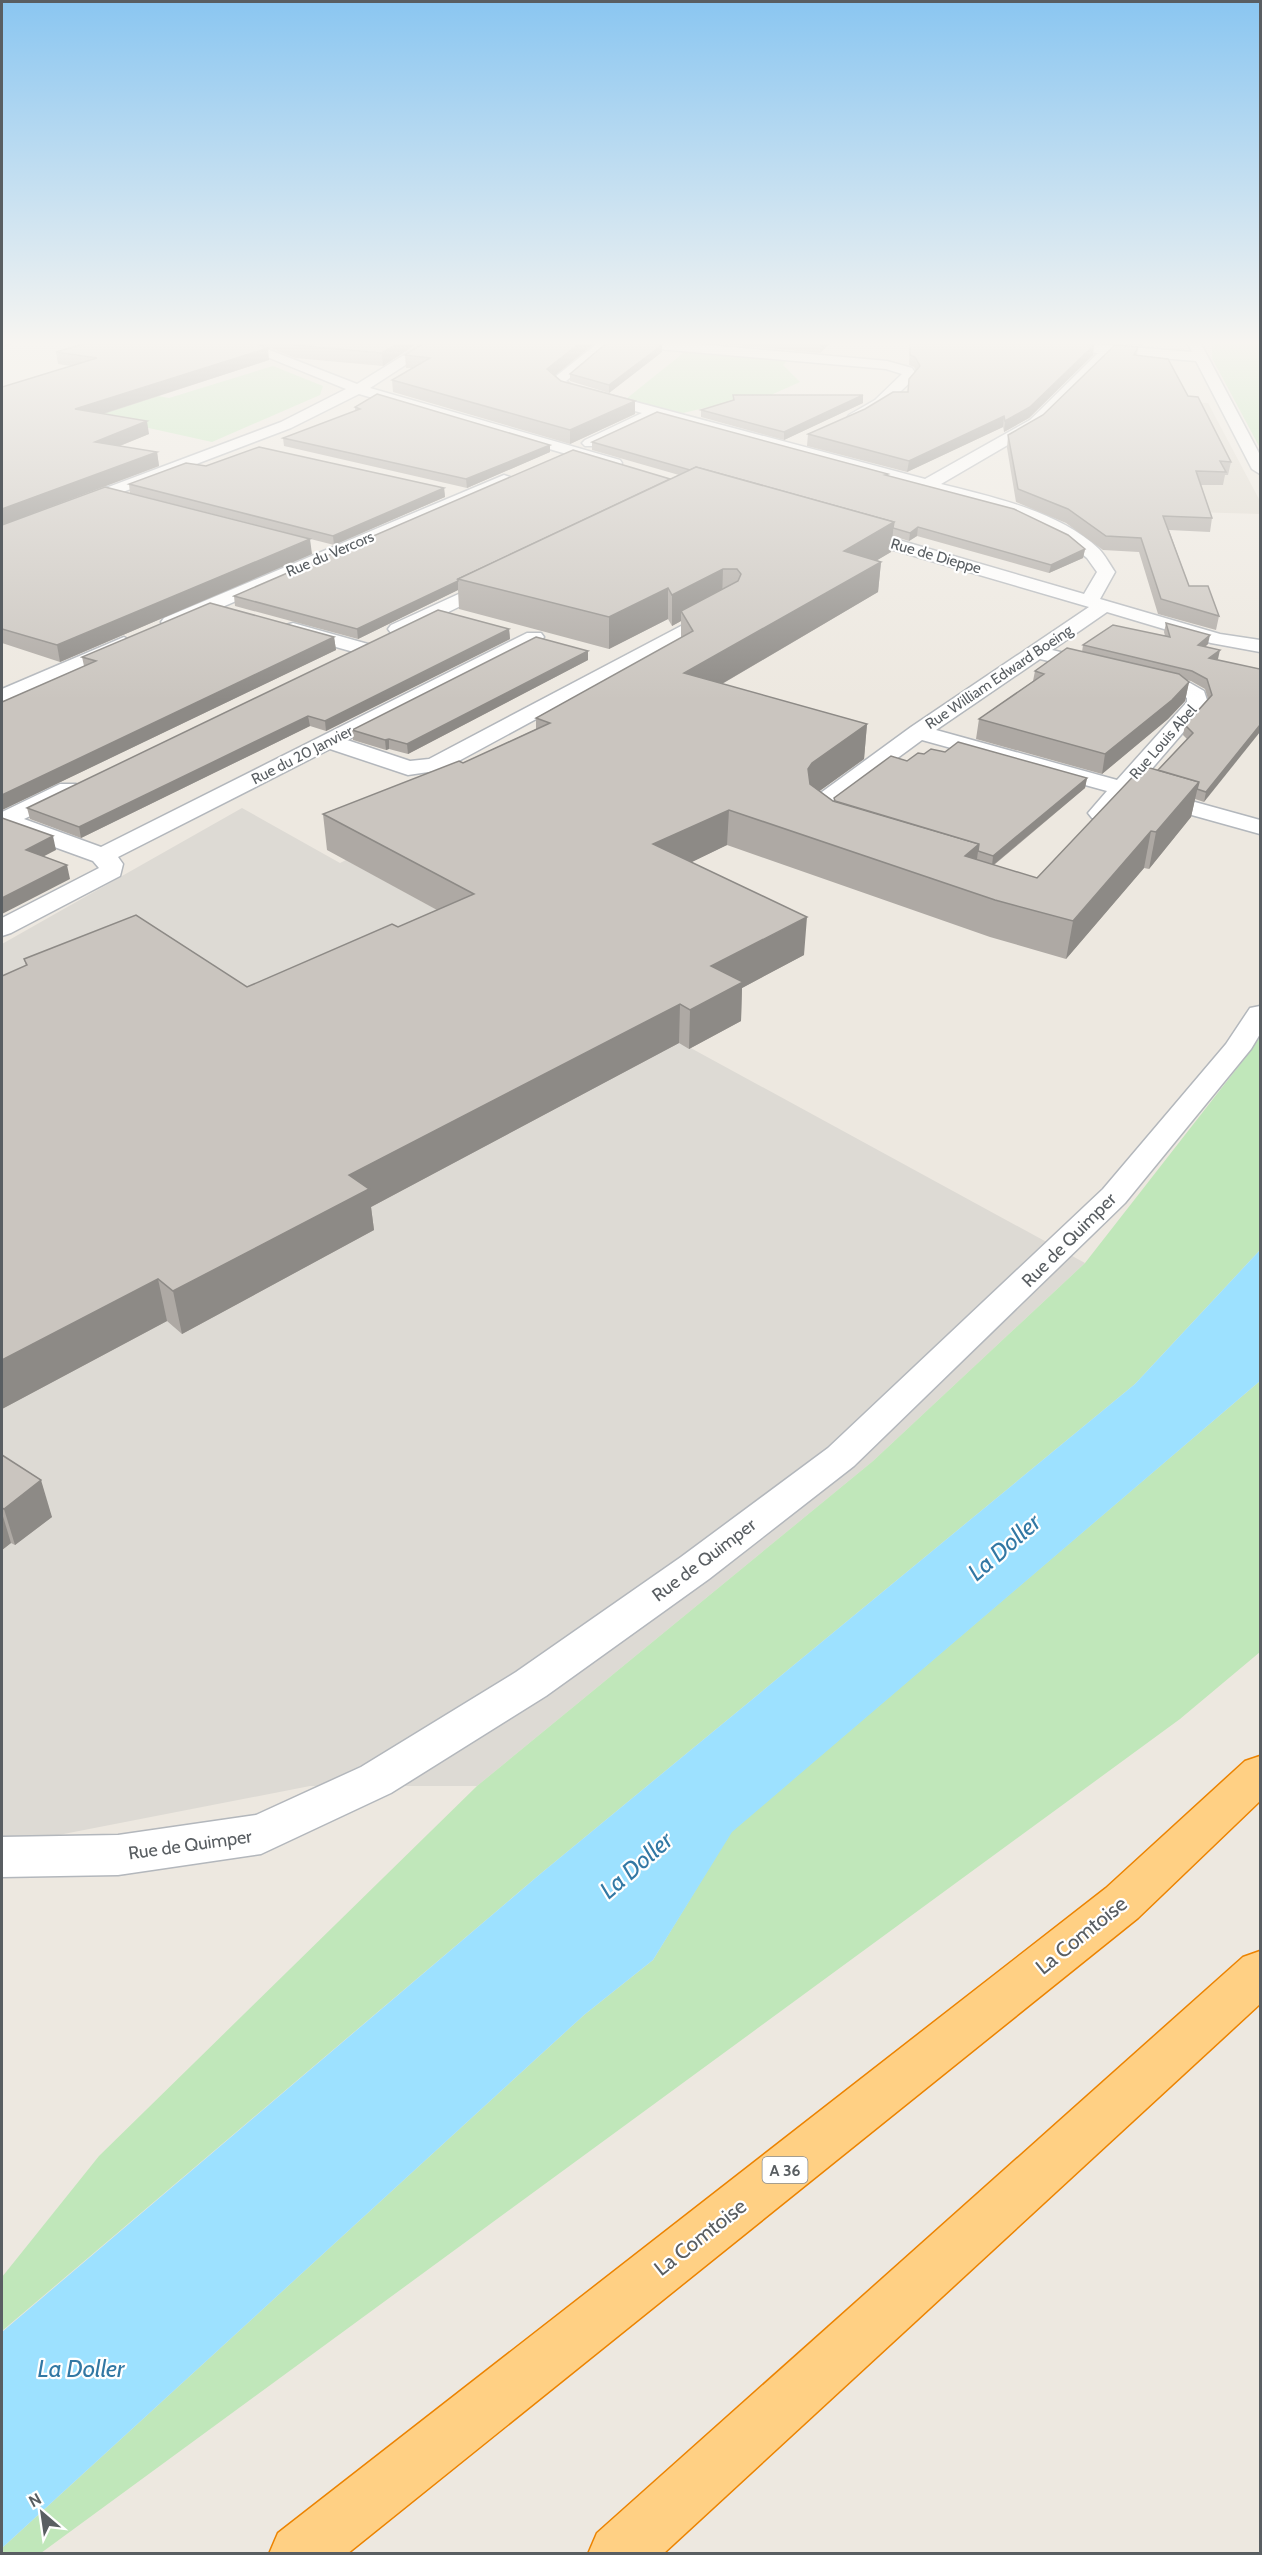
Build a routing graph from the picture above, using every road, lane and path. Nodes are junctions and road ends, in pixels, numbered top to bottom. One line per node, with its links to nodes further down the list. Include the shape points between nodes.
1 (193, 461): 9 (street)
2 (607, 461): 5 (street)
3 (844, 461): 7 (street)
4 (968, 461): 7 (street)
5 (627, 467)
6 (520, 473): 10 (street, Rue du Vercors)
7 (928, 484): 17 (street, via 1013,508 1074,538 1094,554 1106,572)
8 (446, 490): 10 (street)
9 (109, 494): 11 (street); 13 (street)
10 (468, 495): 15 (street, Rue du Vercors)
11 (131, 500)
12 (837, 528): 17 (street, Rue de Dieppe)
13 (2, 533)
14 (312, 546): 15 (street)
15 (334, 552): 18 (street, Rue du Vercors)
16 (522, 569): 20 (street)
17 (1096, 602): 27 (street, Rue de Dieppe, via 1218,639); 29 (street, Rue William Edward Boeing)
18 (209, 606): 21 (street); 33 (street, Rue du Vercors)
19 (729, 606): 32 (street)
20 (436, 611): 22 (street); 28 (street)
21 (241, 615)
22 (466, 619)
23 (274, 624): 28 (street)
24 (506, 629): 25 (street)
25 (534, 637): 26 (street); 35 (street, Rue du 20 Janvier)
26 (557, 643)
27 (1260, 646)
28 (361, 648): 31 (street)
29 (1037, 651): 34 (street, Rue William Edward Boeing); 37 (street, Rue Louis Abel, via 1183,687 1197,695 1198,703)
30 (603, 655): 32 (street)
31 (339, 658)
32 (626, 662): 35 (street, via 435,765 408,768)
33 (2, 696)
34 (919, 732): 37 (street, Rue William Edward Boeing); 41 (street, via 819,805 821,818 840,830)
35 (329, 741): 42 (street, Rue du 20 Janvier)
36 (80, 783): 38 (street)
37 (1122, 789): 39 (street, Rue William Edward Boeing); 40 (street, Rue Louis Abel)
38 (3, 821): 42 (street)
39 (1260, 827)
40 (1084, 829)
41 (862, 836)
42 (107, 864): 43 (street, Rue du 20 Janvier)
43 (2, 928)
44 (1260, 1014): 46 (street, Rue de Quimper, via 1237,1049 1114,1196 840,1457 695,1568 531,1684 376,1780 261,1834 118,1855)
45 (1260, 1774): 48 (highway, La Comtoise / A 36, via 1122,1903)
46 (2, 1857)
47 (1260, 1973): 49 (highway)
48 (299, 2553)
49 (618, 2553)

